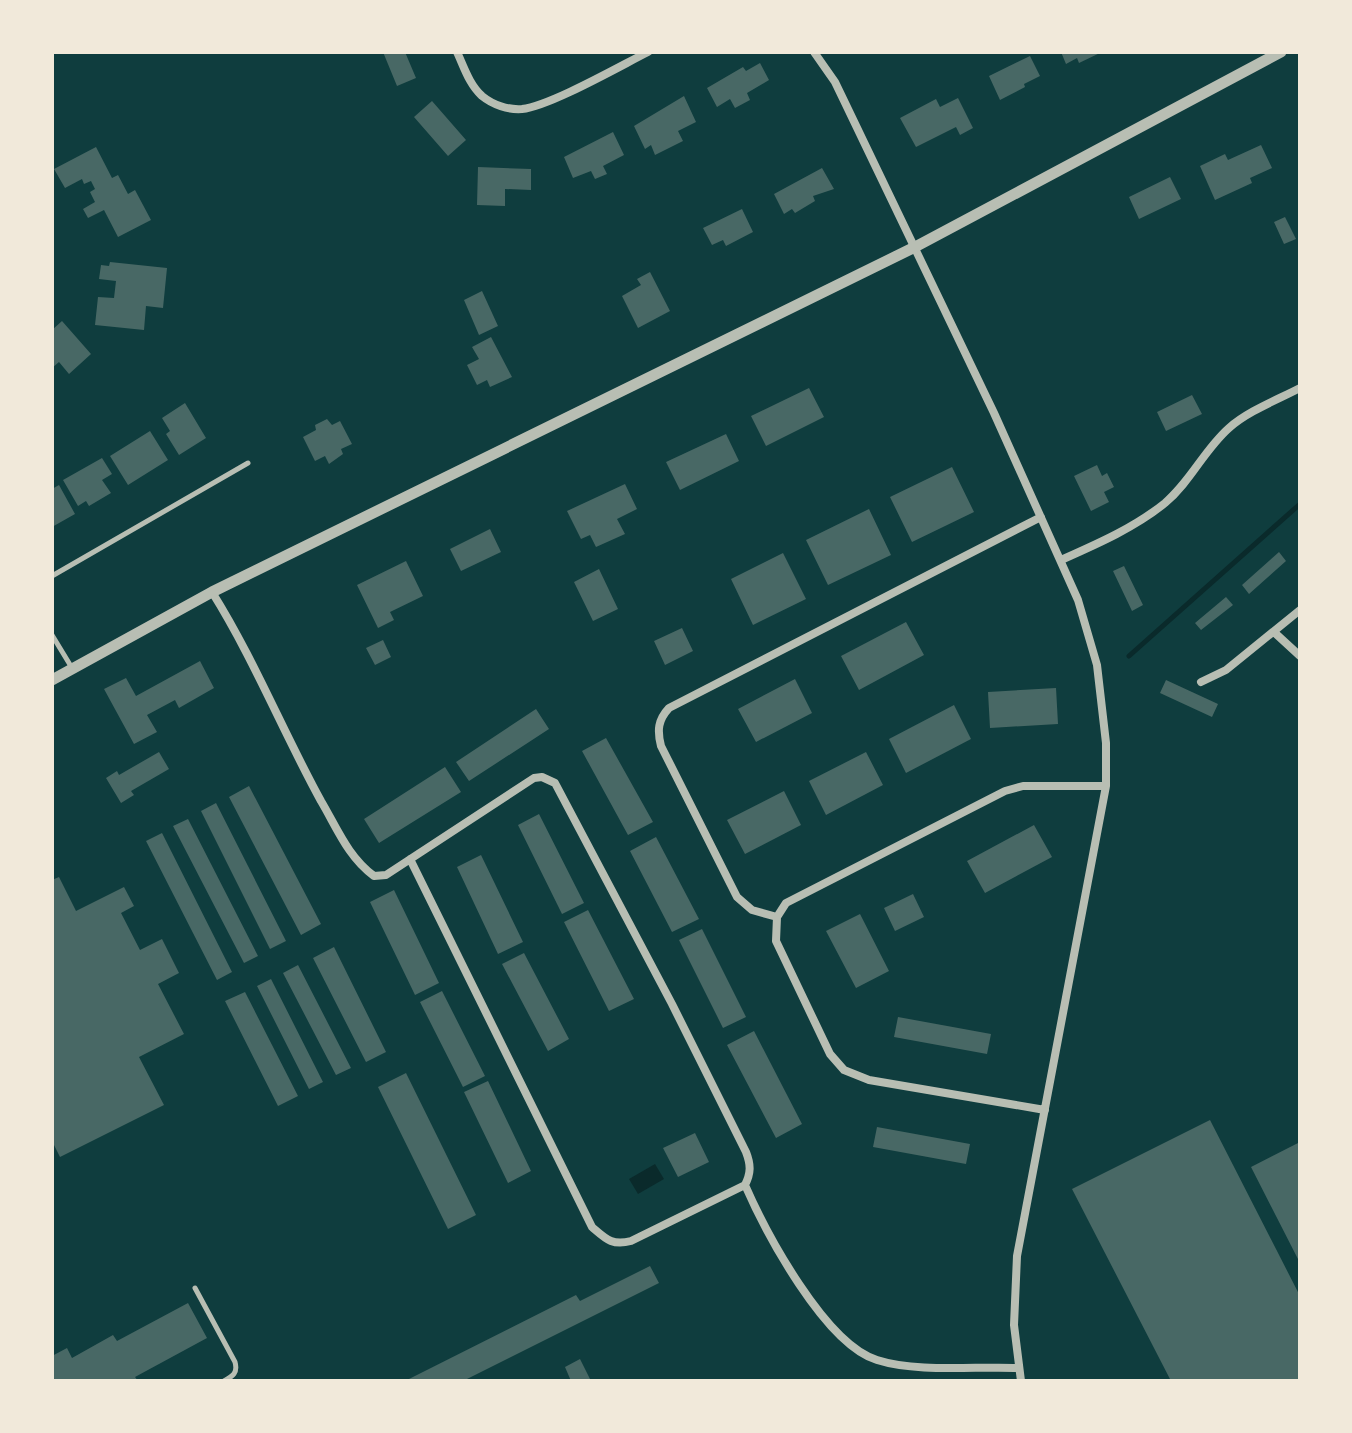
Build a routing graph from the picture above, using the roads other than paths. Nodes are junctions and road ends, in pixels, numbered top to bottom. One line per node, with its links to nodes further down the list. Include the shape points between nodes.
1 (457, 52): 2 (street, via 482,96 513,109 544,103)
2 (648, 52)
3 (814, 52): 5 (street, via 842,96)
4 (1281, 52): 5 (street)
5 (915, 247): 8 (street); 11 (street)
6 (1300, 388): 9 (street, via 1231,426 1165,503 1125,530)
7 (248, 463): 10 (lane)
8 (1041, 517): 9 (street); 21 (street, via 669,708 661,717 661,746 737,897 752,910)
9 (1061, 560): 19 (street, via 1097,665)
10 (52, 576)
11 (212, 592): 16 (street); 20 (street, via 353,857 374,876 386,875)
12 (1300, 610): 13 (street)
13 (1275, 633): 15 (street); 18 (street)
14 (52, 635): 16 (lane)
15 (1300, 656)
16 (72, 668): 17 (street)
17 (52, 680)
18 (1201, 682)
19 (1106, 786): 21 (street, via 1023,786 1005,791 786,903); 22 (street)
20 (410, 859): 23 (street, via 592,1227 608,1241 631,1241); 23 (street, via 534,778 555,783 746,1152 750,1174)
21 (777, 917): 22 (street, via 776,941 830,1054 844,1070 869,1080)
22 (1045, 1110): 25 (street, via 1017,1256 1014,1325)
23 (745, 1185): 25 (street, via 805,1291 850,1346 876,1360 921,1366)
24 (195, 1288): 26 (lane, via 237,1368)
25 (1019, 1368): 27 (street)
26 (224, 1381)
27 (1021, 1381)

